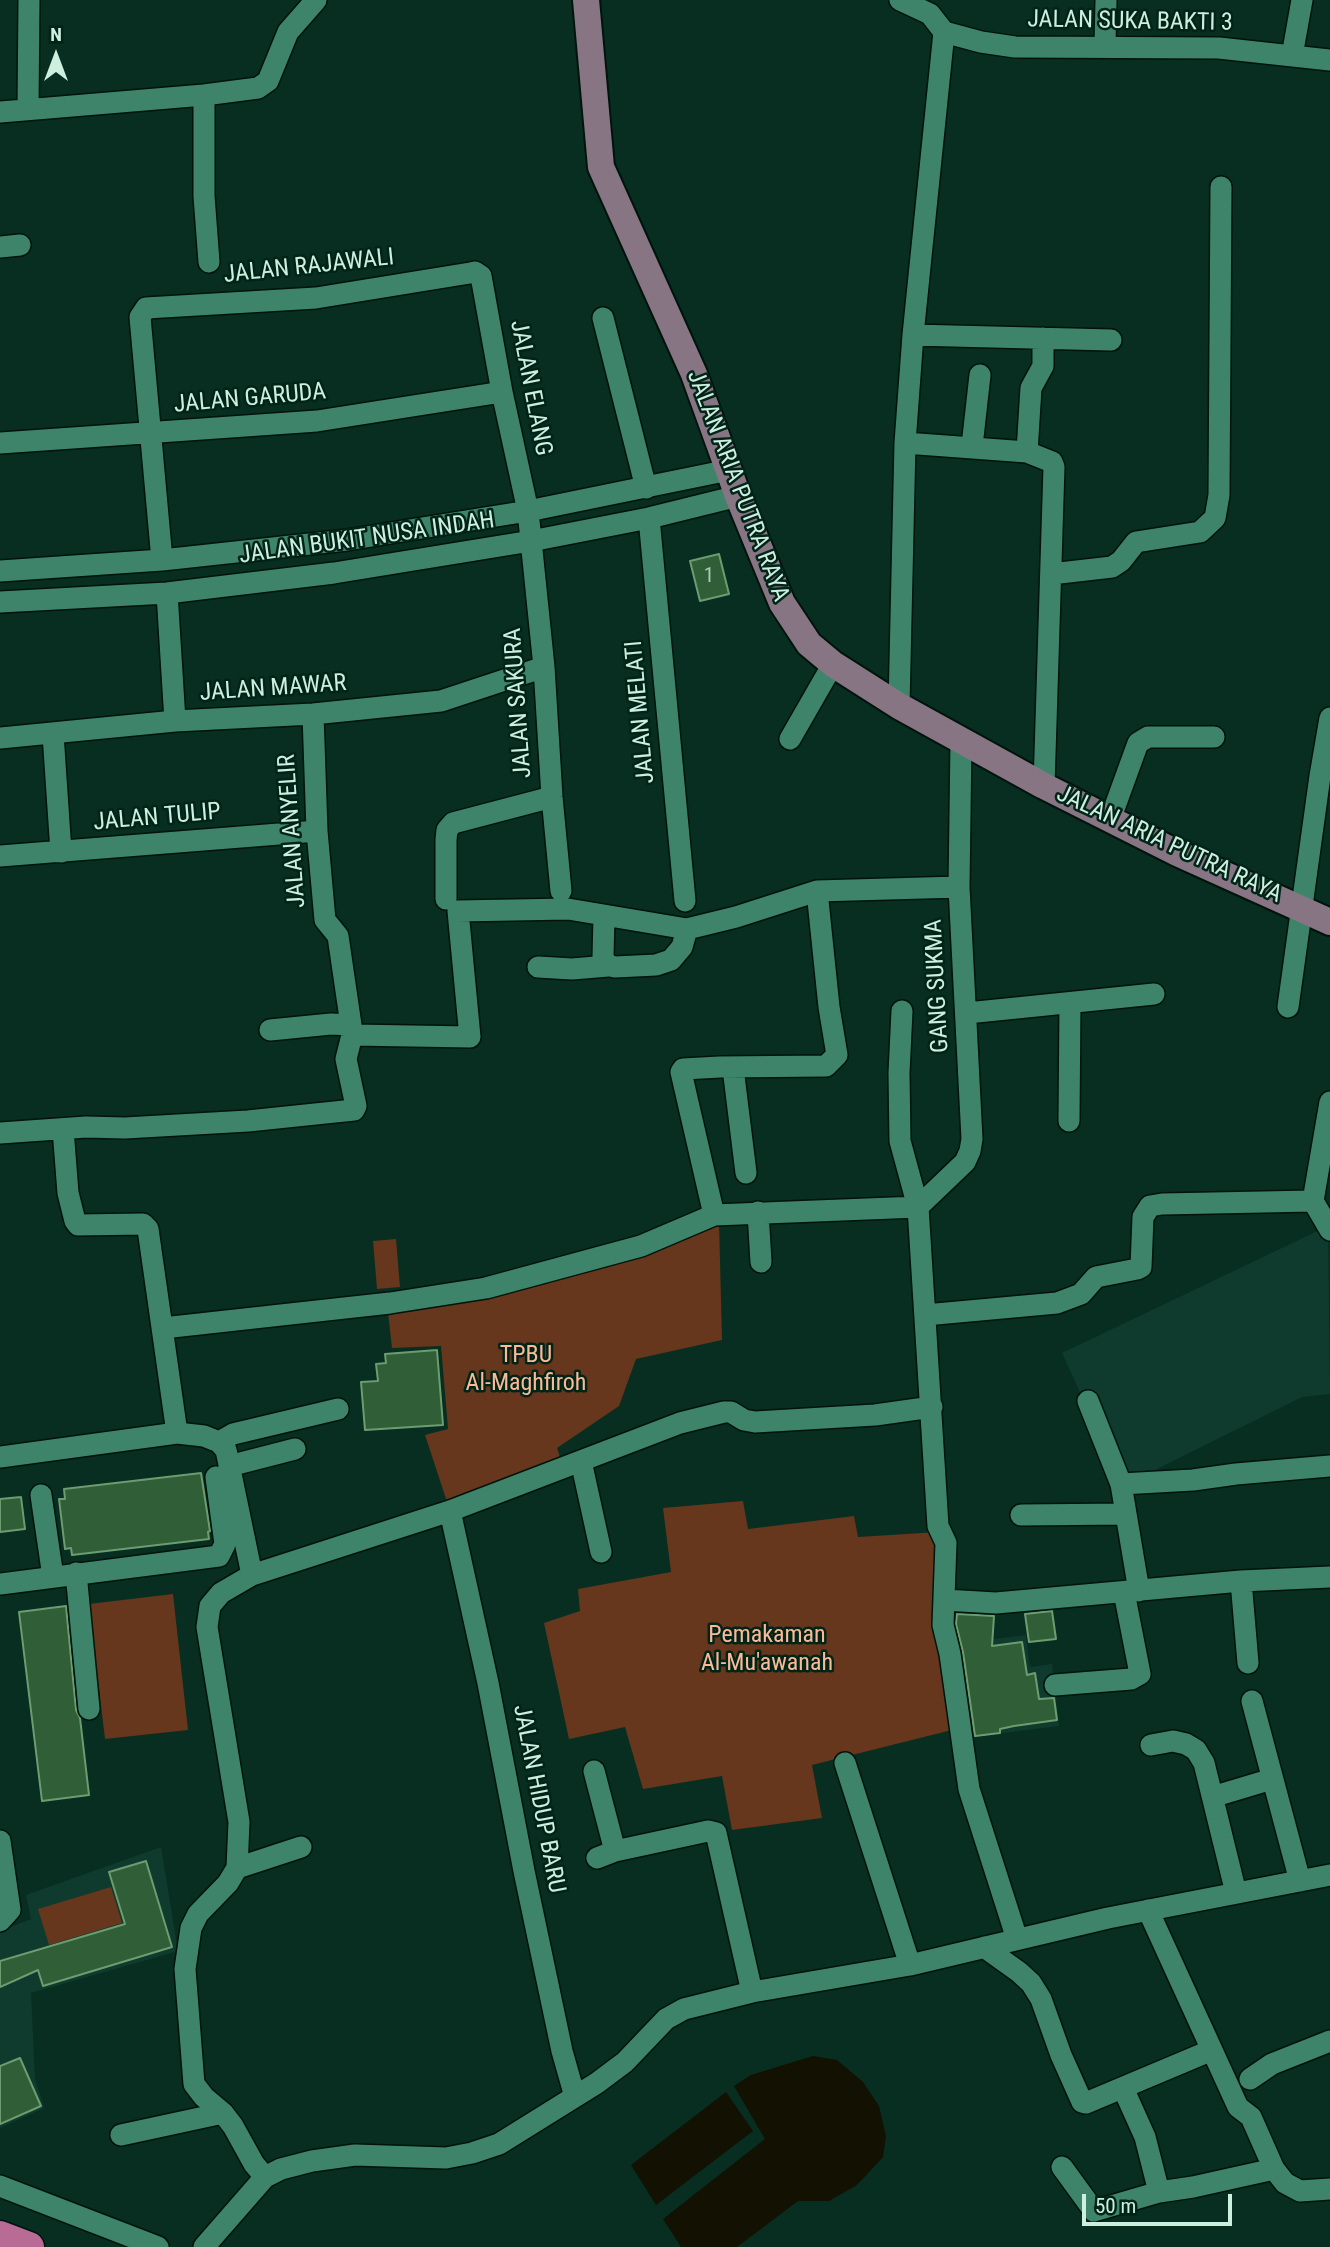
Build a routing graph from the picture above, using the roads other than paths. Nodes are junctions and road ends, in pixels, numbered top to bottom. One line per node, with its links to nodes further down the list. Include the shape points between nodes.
1 (29, 0): 13 (street)
2 (316, 0): 12 (street, via 288,32 268,81 245,92)
3 (586, 0): 29 (main road, JALAN ARIA PUTRA RAYA, via 601,167 694,374)
4 (900, 0): 7 (street)
5 (1106, 0): 9 (street)
6 (1302, 0): 10 (street)
7 (933, 7): 8 (street)
8 (944, 32): 9 (street, JALAN SUKA BAKTI 3, via 1015,47); 19 (street)
9 (1105, 46): 10 (street, JALAN SUKA BAKTI 3)
10 (1293, 55): 11 (street, JALAN SUKA BAKTI 3)
11 (1330, 60)
12 (204, 95): 13 (street); 16 (street)
13 (28, 109): 14 (street)
14 (0, 112)
15 (1221, 187): 37 (street, via 1219,495 1214,518 1200,532 1136,542 1112,567)
16 (209, 262)
17 (481, 276): 23 (street, JALAN ELANG); 24 (street, JALAN RAJAWALI, via 470,272 316,298 151,306 140,317)
18 (603, 318): 30 (street)
19 (914, 335): 20 (street); 26 (street)
20 (1043, 338): 21 (street); 28 (street, via 1043,366 1031,388)
21 (1111, 340)
22 (980, 375): 27 (street)
23 (502, 392): 24 (street, JALAN GARUDA, via 317,421); 32 (street, JALAN ELANG)
24 (151, 433): 25 (street, JALAN GARUDA); 35 (street)
25 (0, 443)
26 (905, 443): 27 (street); 42 (street)
27 (972, 446): 28 (street)
28 (1027, 452): 37 (street, via 1052,462 1055,471)
29 (729, 470): 30 (street, JALAN BUKIT NUSA INDAH); 31 (main road, JALAN ARIA PUTRA RAYA)
30 (646, 488): 32 (street, JALAN BUKIT NUSA INDAH)
31 (738, 496): 33 (street, JALAN BUKIT NUSA INDAH); 40 (main road, JALAN ARIA PUTRA RAYA, via 782,603 809,644)
32 (528, 511): 34 (street, JALAN SAKURA); 35 (street, JALAN BUKIT NUSA INDAH, via 347,540)
33 (649, 518): 34 (street, JALAN BUKIT NUSA INDAH); 61 (street, JALAN MELATI)
34 (531, 541): 38 (street, JALAN BUKIT NUSA INDAH, via 334,573); 41 (street, JALAN SAKURA)
35 (162, 559): 36 (street, JALAN BUKIT NUSA INDAH)
36 (0, 571)
37 (1051, 574): 51 (street)
38 (167, 593): 39 (street, JALAN BUKIT NUSA INDAH); 45 (street)
39 (0, 602)
40 (833, 664): 42 (main road, JALAN ARIA PUTRA RAYA); 49 (street)
41 (544, 667): 43 (street, JALAN MAWAR, via 441,701); 52 (street, JALAN SAKURA)
42 (899, 706): 50 (main road, JALAN ARIA PUTRA RAYA)
43 (313, 714): 45 (street, JALAN MAWAR); 54 (street, JALAN ANYELIR)
44 (1330, 718): 62 (street)
45 (175, 721): 46 (street, JALAN MAWAR)
46 (53, 734): 48 (street, JALAN MAWAR); 55 (street)
47 (1214, 737): 53 (street, via 1148,737 1138,743)
48 (0, 738)
49 (790, 739)
50 (961, 741): 51 (main road, JALAN ARIA PUTRA RAYA); 57 (street, GANG SUKMA)
51 (1044, 786): 53 (main road, JALAN ARIA PUTRA RAYA)
52 (552, 797): 58 (street, JALAN SAKURA); 60 (street, via 453,824 446,840)
53 (1110, 820): 62 (main road, JALAN ARIA PUTRA RAYA)
54 (317, 831): 55 (street, JALAN TULIP); 74 (street, JALAN ANYELIR, via 325,920 338,936)
55 (61, 852): 56 (street, JALAN TULIP)
56 (0, 856)
57 (959, 887): 59 (street); 72 (street, GANG SUKMA)
58 (561, 891)
59 (817, 891): 65 (street); 75 (street, via 837,1055 826,1066)
60 (446, 899)
61 (685, 901)
62 (1301, 907): 64 (main road, JALAN ARIA PUTRA RAYA); 70 (street)
63 (604, 916): 65 (street); 66 (street, via 603,957); 74 (street, via 568,909 458,911 470,1037)
64 (1330, 922)
65 (687, 929): 66 (street, via 682,947 671,960 656,965)
66 (608, 966): 67 (street)
67 (538, 967)
68 (1154, 994): 69 (street)
69 (1070, 1003): 72 (street); 77 (street)
70 (1289, 1007)
71 (902, 1011): 82 (street, via 900,1141)
72 (967, 1013): 82 (street, GANG SUKMA, via 970,1151 965,1162)
73 (270, 1030): 74 (street, via 331,1024)
74 (351, 1030): 78 (street, JALAN ANYELIR, via 346,1059 354,1110 248,1121)
75 (733, 1068): 80 (street); 84 (street, via 683,1069 680,1076)
76 (1330, 1102): 81 (street)
77 (1069, 1121)
78 (63, 1129): 79 (street); 88 (street, via 68,1193 78,1225 143,1224 148,1229)
79 (0, 1133)
80 (746, 1173)
81 (1313, 1201): 85 (street); 87 (street, via 1150,1206 1143,1217 1141,1267 1137,1269 1096,1277 1081,1294 1057,1303)
82 (918, 1207): 83 (street); 87 (street)
83 (758, 1212): 84 (street); 86 (street)
84 (714, 1215): 88 (street, via 641,1246 486,1288)
85 (1330, 1230)
86 (761, 1262)
87 (925, 1315): 90 (street)
88 (163, 1328): 92 (street)
89 (1088, 1401): 99 (street)
90 (932, 1407): 96 (street, via 755,1422 724,1412 680,1423); 112 (street, via 938,1526 946,1543)
91 (338, 1409): 93 (street, via 233,1434)
92 (177, 1433): 93 (street); 95 (street)
93 (219, 1442): 98 (street, via 226,1450)
94 (295, 1449): 98 (street)
95 (0, 1457)
96 (581, 1461): 101 (street); 104 (street)
97 (1330, 1466): 99 (street)
98 (223, 1471): 105 (street, via 225,1544 219,1556); 106 (street)
99 (1121, 1484): 102 (street)
100 (41, 1495): 107 (street)
101 (450, 1511): 106 (street); 138 (street, JALAN HIDUP BARU)
102 (1126, 1514): 103 (street); 111 (street)
103 (1021, 1515)
104 (601, 1552)
105 (76, 1573): 107 (street); 116 (street)
106 (252, 1574): 124 (street, via 221,1593 207,1616 239,1822)
107 (53, 1577): 110 (street)
108 (1330, 1577): 109 (street)
109 (1241, 1580): 111 (street); 113 (street)
110 (0, 1584)
111 (1131, 1591): 112 (street, via 996,1603); 114 (street, via 1140,1674 1131,1679)
112 (944, 1601): 130 (street, via 943,1625 969,1788)
113 (1248, 1663)
114 (1055, 1685)
115 (1251, 1701): 120 (street)
116 (89, 1709)
117 (1151, 1745): 127 (street, via 1172,1741 1196,1750)
118 (845, 1763): 132 (street)
119 (594, 1771): 133 (street, via 606,1854 716,1833)
120 (1272, 1779): 121 (street); 126 (street)
121 (1222, 1794)
122 (0, 1842): 129 (street, via 10,1910)
123 (300, 1847): 124 (street)
124 (237, 1868): 139 (street, via 198,1914 191,1928 185,1969 194,2084)
125 (1330, 1875): 126 (street)
126 (1300, 1881): 127 (street)
127 (1236, 1893): 128 (street)
128 (1148, 1910): 130 (street); 135 (street)
129 (0, 1922)
130 (1017, 1939): 131 (street)
131 (984, 1947): 132 (street); 137 (street, via 1031,1983 1082,2102)
132 (910, 1965): 133 (street)
133 (752, 1992): 138 (street, via 684,2009 666,2019 625,2062)
134 (1330, 2041): 136 (street, via 1272,2064)
135 (1212, 2050): 137 (street); 142 (street, via 1238,2107 1251,2117)
136 (1250, 2079)
137 (1123, 2088): 146 (street, via 1145,2137)
138 (575, 2097): 143 (street, via 499,2144 472,2153 446,2158 355,2155 312,2161)
139 (223, 2113): 140 (street); 143 (street)
140 (121, 2135)
141 (1062, 2167): 146 (street, via 1094,2211)
142 (1274, 2169): 145 (street, via 1285,2183 1300,2191); 146 (street)
143 (265, 2177): 150 (street)
144 (0, 2186): 149 (street)
145 (1330, 2189)
146 (1159, 2192)
147 (0, 2236): 148 (highway)
148 (29, 2247)
149 (158, 2247)
150 (204, 2247)

